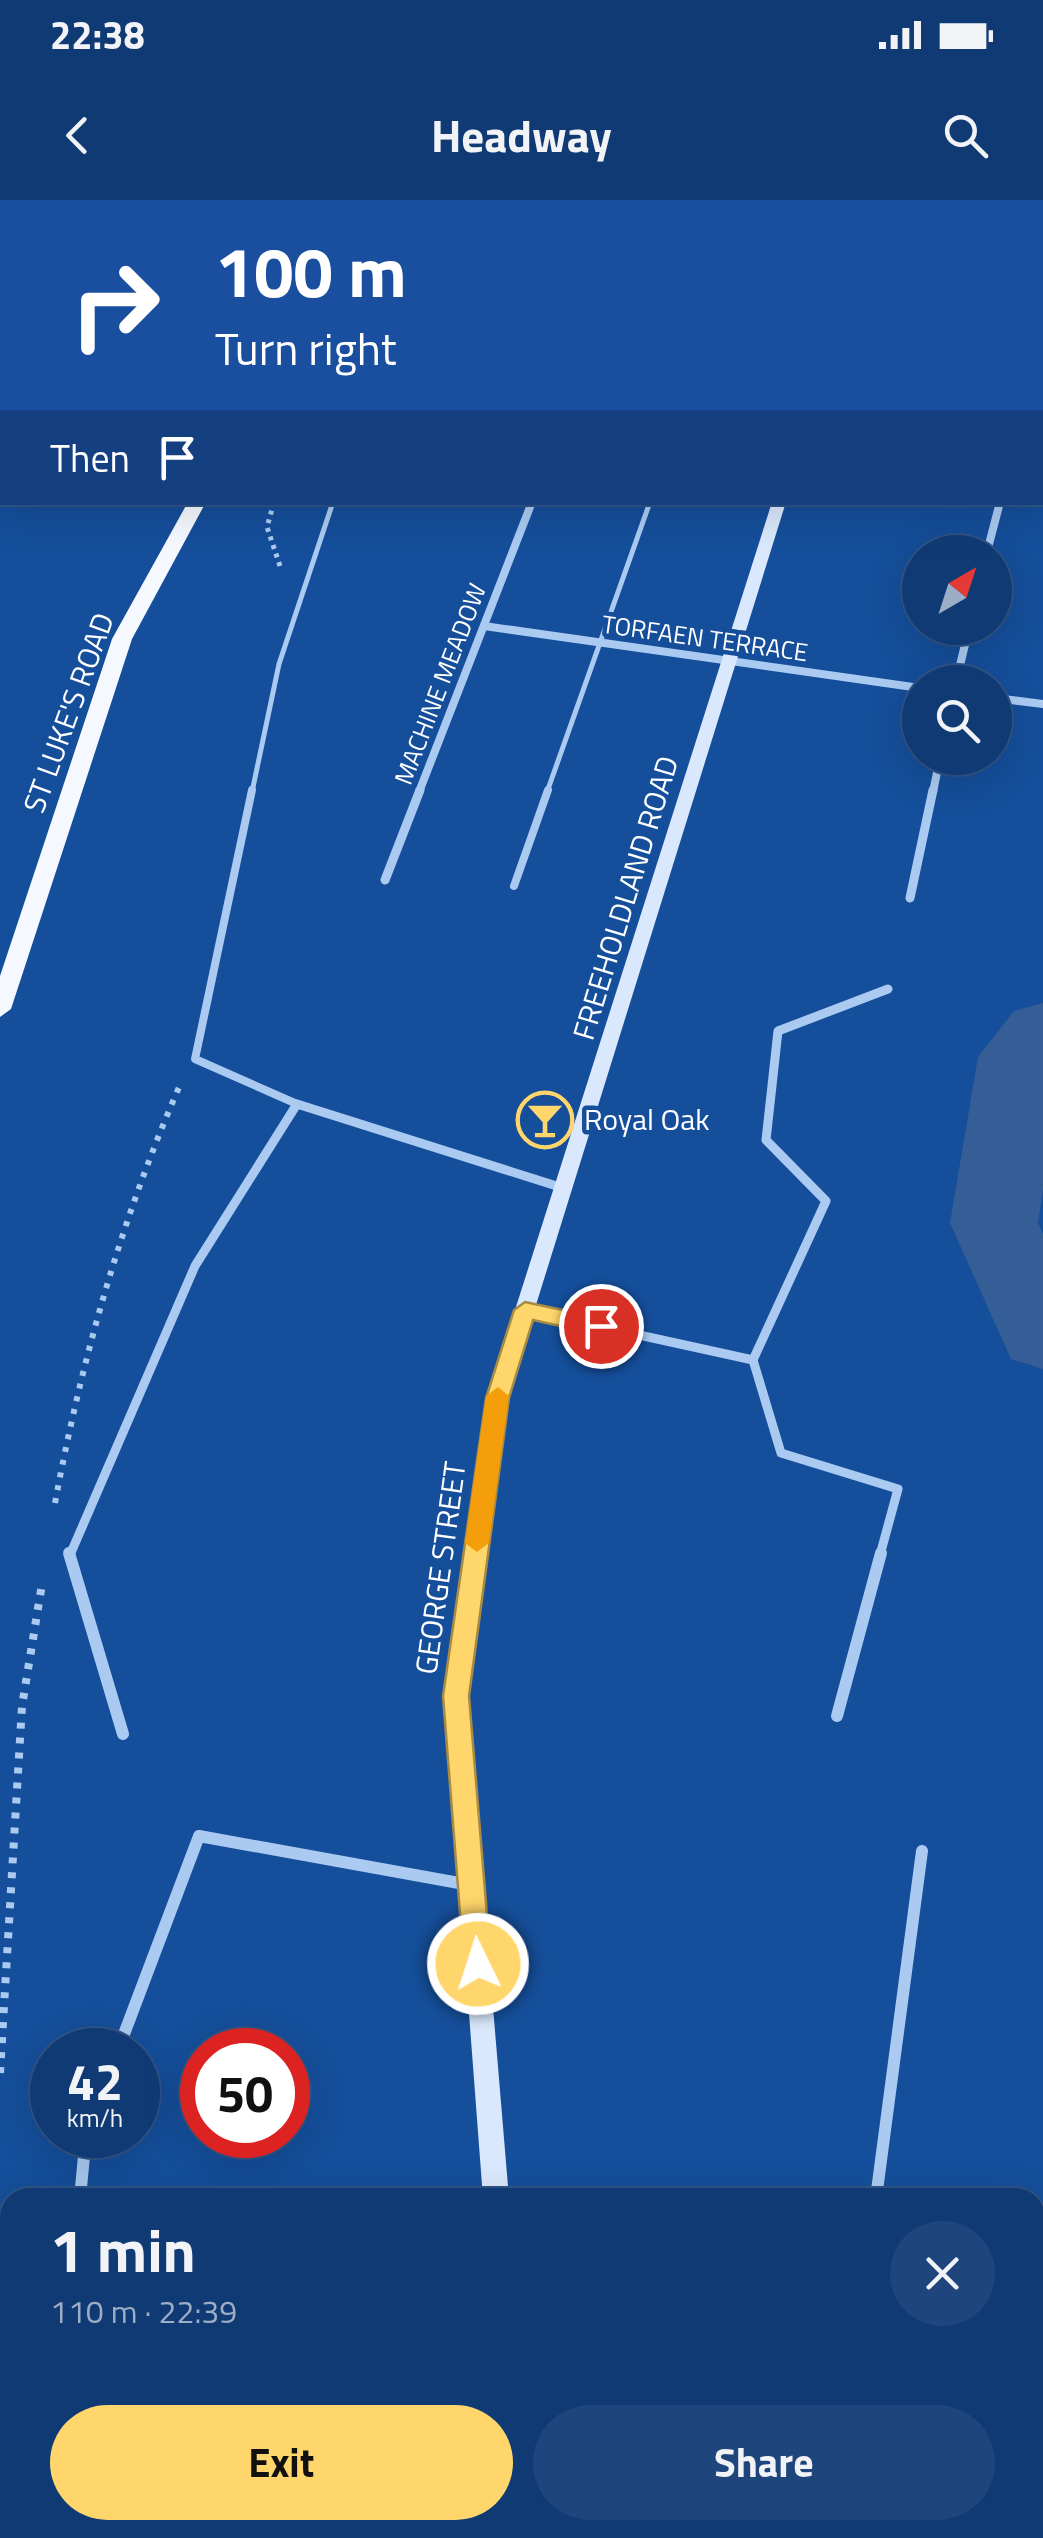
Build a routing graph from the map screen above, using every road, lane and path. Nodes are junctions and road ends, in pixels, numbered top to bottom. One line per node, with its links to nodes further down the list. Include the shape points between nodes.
1 (196, 505): 21 (main road, ST LUKE'S ROAD, via 122,639)
2 (273, 505): 9 (path, via 268,527 286,587)
3 (332, 505): 9 (lane)
4 (531, 505): 10 (street, MACHINE MEADOW)
5 (649, 505): 11 (lane)
6 (778, 505): 12 (main road, FREEHOLDLAND ROAD)
7 (999, 505): 8 (street)
8 (992, 535)
9 (303, 592): 22 (lane, via 279,664 196,1059)
10 (484, 626): 11 (street, TORFAEN TERRACE); 17 (street, MACHINE MEADOW)
11 (599, 643): 12 (street, TORFAEN TERRACE); 18 (lane)
12 (729, 663): 13 (street, TORFAEN TERRACE); 23 (main road, FREEHOLDLAND ROAD)
13 (902, 686)
14 (1012, 700): 15 (street)
15 (1043, 704)
16 (936, 775): 19 (street)
17 (385, 880)
18 (514, 886)
19 (910, 898)
20 (888, 989): 25 (street, via 778,1031 766,1140 826,1201)
21 (0, 1009)
22 (297, 1104): 23 (street); 27 (street, via 195,1266 69,1552)
23 (564, 1188): 24 (main road, FREEHOLDLAND ROAD)
24 (525, 1310): 25 (street); 29 (main road, GEORGE STREET, via 497,1398 456,1696)
25 (753, 1360): 26 (street, via 781,1453 898,1489)
26 (837, 1716)
27 (123, 1734)
28 (922, 1852): 34 (street)
29 (471, 1886): 30 (street, via 199,1836); 33 (main road, GEORGE STREET)
30 (126, 2028)
31 (84, 2158): 32 (street)
32 (81, 2188)
33 (495, 2188)
34 (877, 2188)

